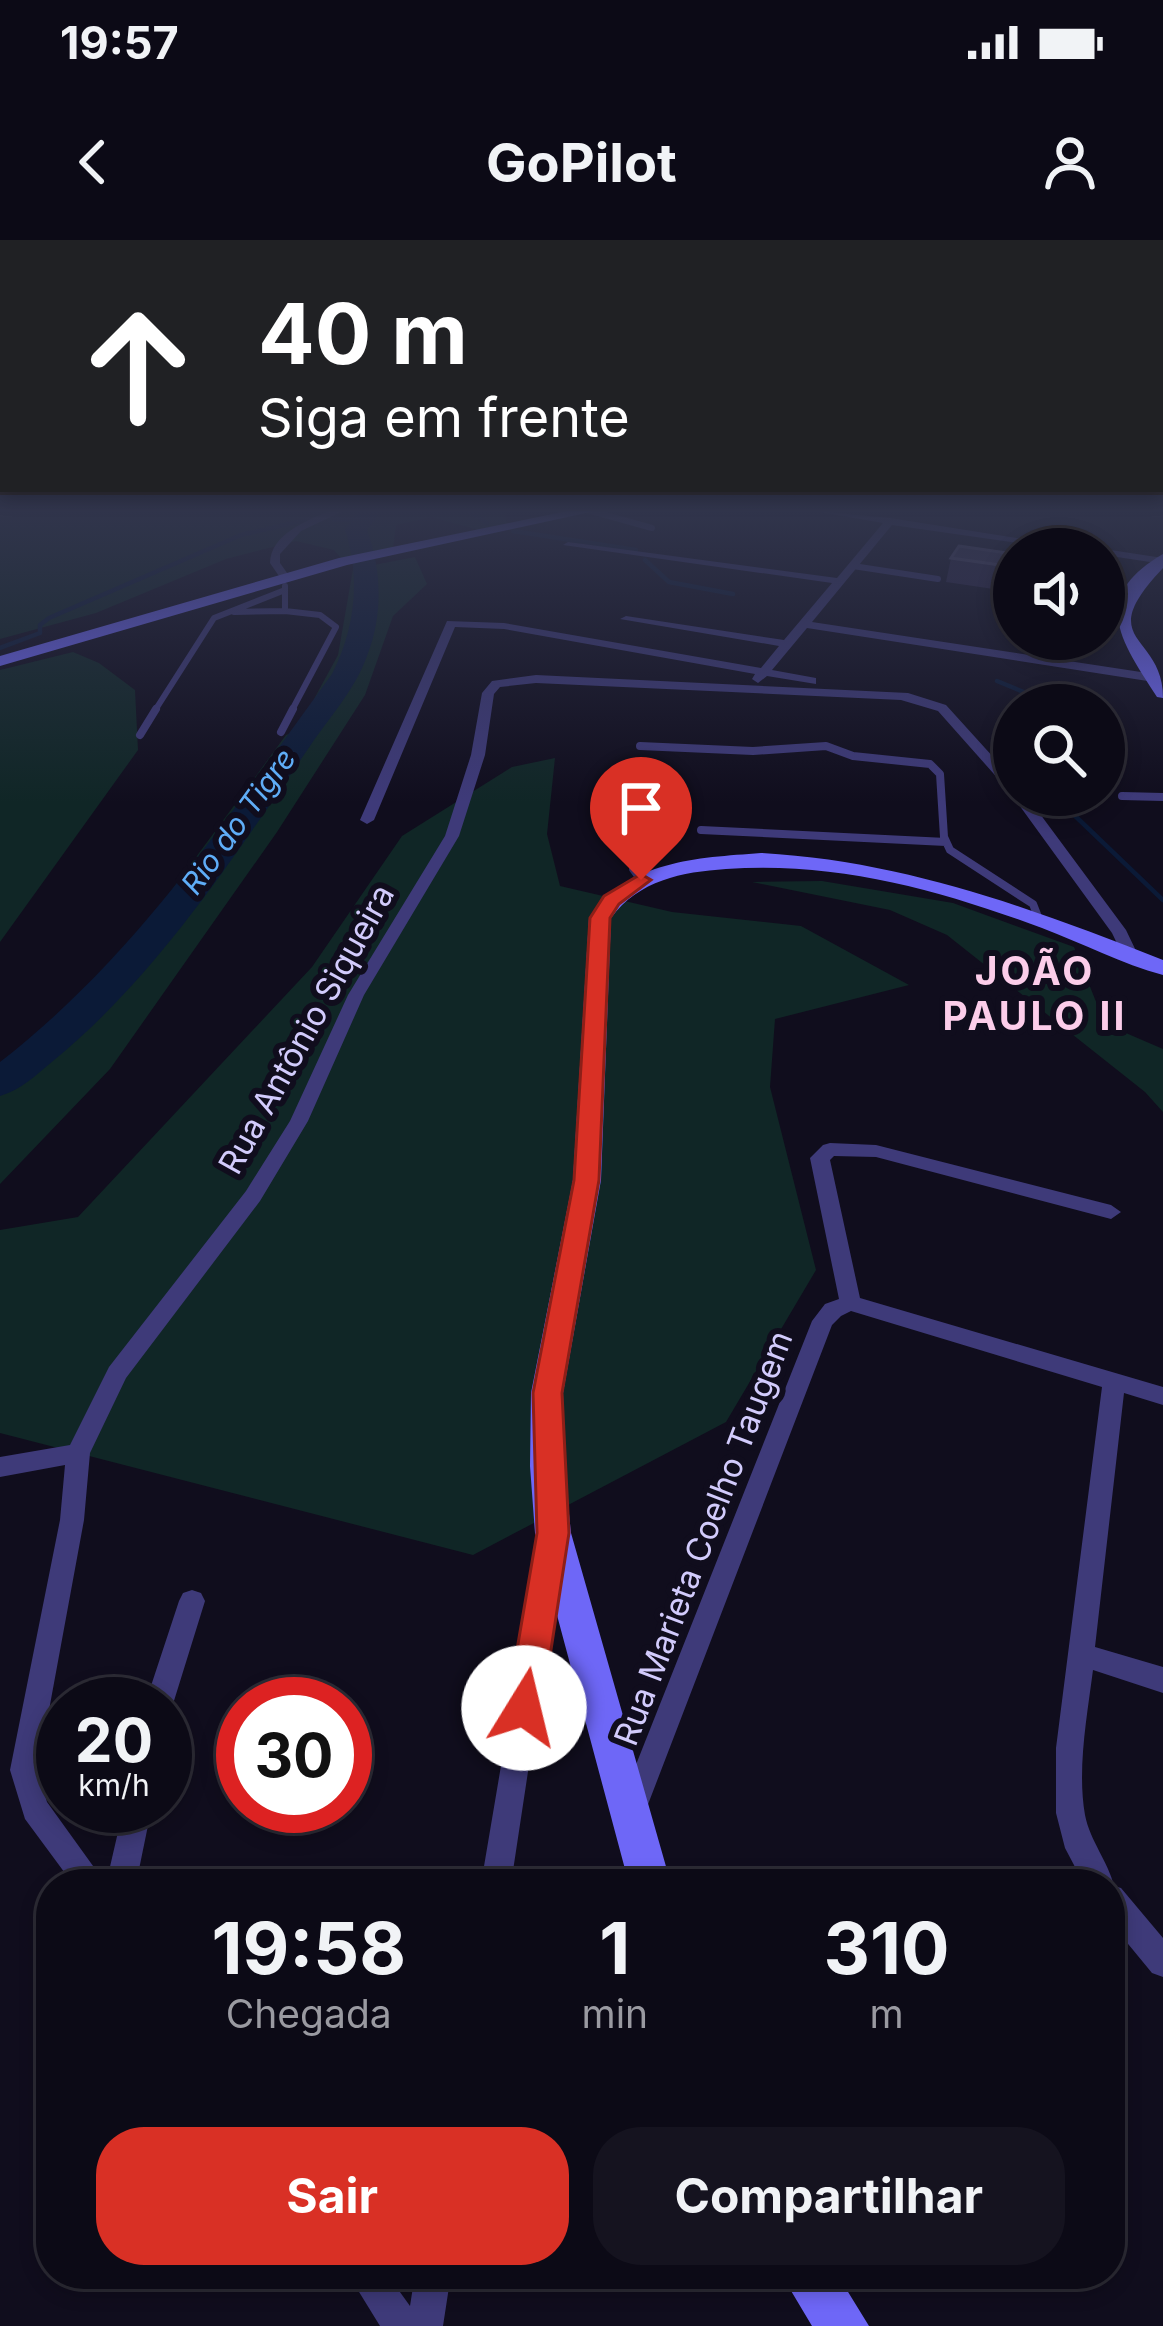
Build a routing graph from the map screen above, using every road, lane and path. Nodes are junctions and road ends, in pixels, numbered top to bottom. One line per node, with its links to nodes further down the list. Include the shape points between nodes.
1 (195, 608): 10 (street)
2 (232, 608): 6 (lane)
3 (816, 608): 8 (street)
4 (1126, 608): 12 (street, via 1123,623)
5 (285, 611): 6 (lane); 15 (lane, via 320,614 336,627)
6 (224, 612): 16 (lane)
7 (626, 619): 9 (street)
8 (803, 624): 9 (street); 12 (street)
9 (787, 644): 11 (street)
10 (0, 661)
11 (763, 673): 13 (street); 14 (street); 23 (street, via 462,621 447,626)
12 (1159, 686)
13 (751, 690): 14 (street); 34 (street, Rua Antônio Siqueira, via 496,683 452,836 356,995 299,1120 253,1196 117,1373)
14 (908, 697): 18 (street, via 942,708)
15 (281, 732)
16 (140, 735)
17 (640, 746): 25 (lane, via 826,746 930,764 940,774)
18 (993, 765)
19 (632, 795): 26 (lane, via 641,835 633,869)
20 (1125, 796): 21 (lane)
21 (1163, 797)
22 (1035, 816): 28 (street)
23 (367, 820)
24 (701, 830): 25 (lane)
25 (946, 842): 27 (lane, via 1033,904)
26 (641, 880): 27 (street, via 704,863 812,860 907,876); 36 (street, via 600,918 586,1180 547,1393)
27 (1040, 922): 28 (street)
28 (1130, 955): 29 (street)
29 (1163, 968)
30 (1111, 1212): 31 (street, via 876,1151 830,1149 820,1158)
31 (850, 1303): 32 (street); 41 (street, Rua Marieta Coelho Taugem, via 824,1321)
32 (1114, 1383): 33 (street); 38 (street)
33 (1163, 1396)
34 (78, 1453): 35 (street); 43 (street, via 24,1770 35,1809)
35 (0, 1467)
36 (553, 1533): 41 (street); 45 (street)
37 (192, 1601): 39 (street)
38 (1083, 1655): 40 (street); 47 (street, via 1070,1813)
39 (168, 1677)
40 (1163, 1680)
41 (632, 1810): 46 (street)
42 (132, 1833): 44 (street)
43 (80, 1869)
44 (124, 1869)
45 (498, 1869)
46 (646, 1869)
47 (1092, 1869)
48 (1125, 1917): 49 (street)
49 (1163, 1962)
50 (376, 2289): 53 (street)
51 (430, 2289): 54 (street)
52 (817, 2289): 55 (street)
53 (402, 2326)
54 (424, 2326)
55 (843, 2326)

